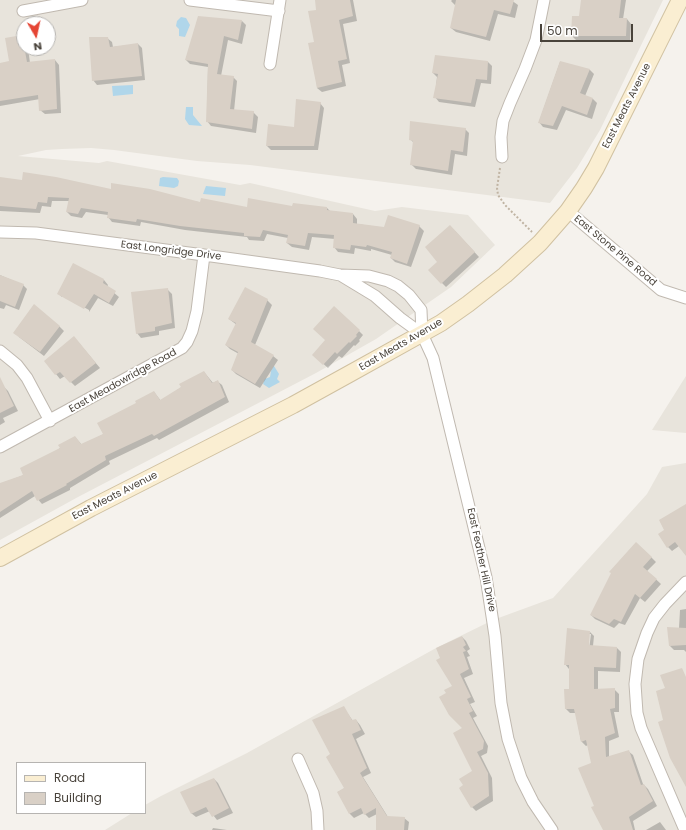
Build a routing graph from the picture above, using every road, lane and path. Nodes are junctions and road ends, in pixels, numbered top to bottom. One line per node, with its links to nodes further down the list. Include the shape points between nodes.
1 (82, 0): 6 (street)
2 (190, 0): 5 (street)
3 (544, 0): 8 (street, via 536,40 503,121)
4 (680, 0): 9 (street, East Meats Avenue, via 596,168)
5 (279, 6): 7 (street)
6 (23, 11)
7 (270, 64)
8 (502, 157): 11 (path, via 498,195)
9 (568, 211): 11 (street, East Meats Avenue); 14 (street, East Stone Pine Road, via 661,290)
10 (0, 232): 12 (street, East Longridge Drive, via 36,234)
11 (540, 242): 15 (street, East Meats Avenue, via 506,275)
12 (204, 255): 13 (street, East Longridge Drive); 17 (street, East Meadowridge Road, via 197,311 192,331 182,348)
13 (340, 275): 15 (street, East Longridge Drive, via 375,296); 15 (street, East Longridge Drive, via 379,278 398,286 421,310)
14 (686, 298)
15 (422, 334): 19 (street, East Meats Avenue, via 293,405 91,508); 23 (street, East Feather Hill Drive, via 433,358 486,577 501,703 508,739 521,778)
16 (0, 351): 17 (street, via 17,365 27,378)
17 (50, 421): 18 (street, East Meadowridge Road)
18 (0, 448)
19 (0, 558)
20 (686, 582): 24 (street, via 654,618 646,633 638,659 635,684 641,728)
21 (298, 759): 22 (street, via 313,793 318,812)
22 (318, 830)
23 (552, 830)
24 (685, 830)

